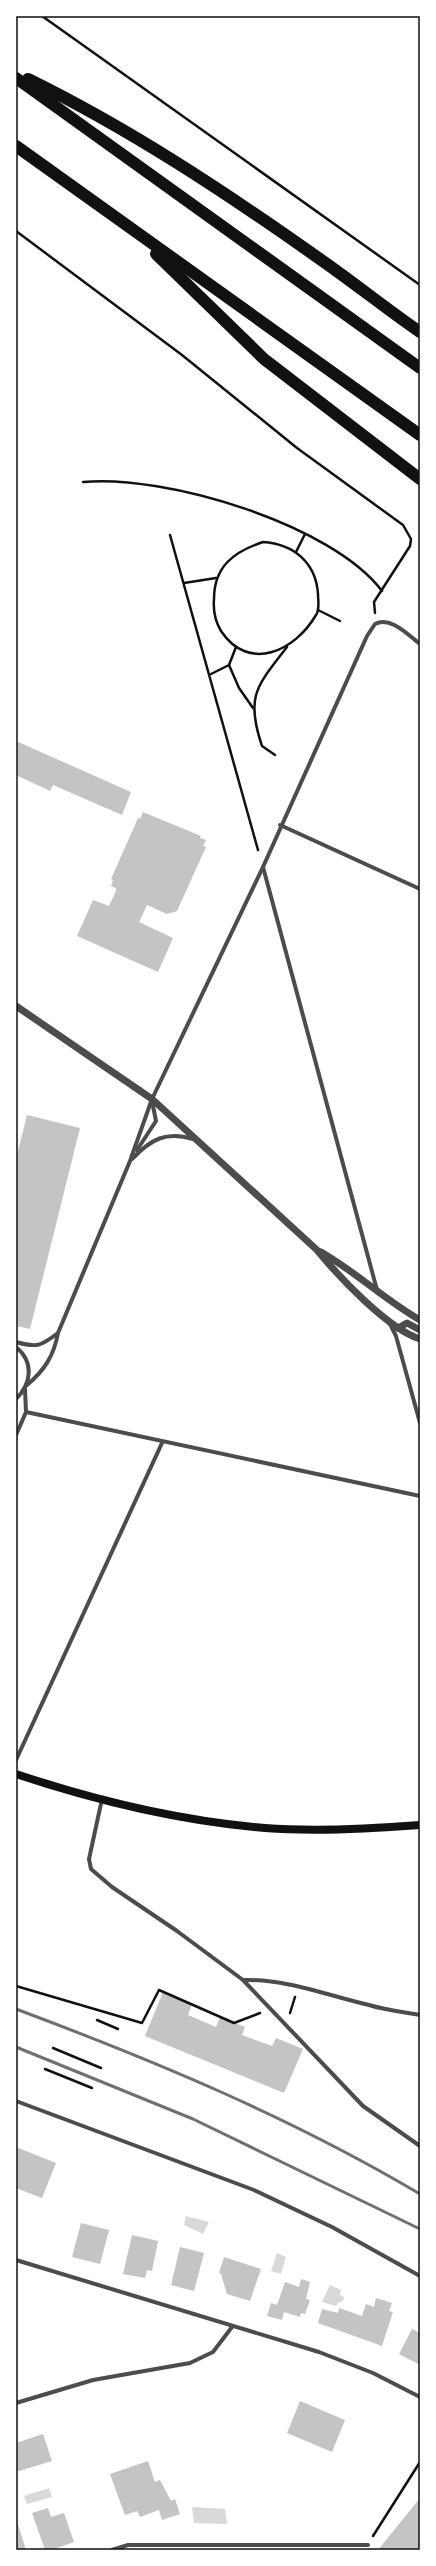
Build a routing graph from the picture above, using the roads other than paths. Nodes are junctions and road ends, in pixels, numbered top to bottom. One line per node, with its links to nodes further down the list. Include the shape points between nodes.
1 (16, 74): 5 (highway, via 81,105 165,155 317,257)
2 (16, 78): 6 (highway)
3 (16, 146): 4 (highway)
4 (134, 231): 7 (highway); 8 (highway, via 264,359)
5 (420, 332)
6 (420, 368)
7 (420, 435)
8 (420, 479)
9 (420, 644): 10 (street, via 392,623 381,621 375,624 367,636)
10 (280, 826): 11 (street); 12 (street)
11 (263, 867): 14 (street); 18 (street)
12 (420, 889)
13 (16, 1006): 14 (street)
14 (152, 1099): 15 (street); 16 (street); 16 (street, via 156,1121)
15 (196, 1140): 16 (street, via 175,1134 164,1136 143,1148); 17 (street)
16 (130, 1161): 23 (street)
17 (317, 1250): 18 (street, via 344,1266); 19 (street, via 335,1272)
18 (378, 1293): 20 (street)
19 (388, 1319): 21 (street); 24 (street)
20 (420, 1320)
21 (398, 1328): 22 (street, via 407,1323); 24 (street); 25 (street)
22 (420, 1330)
23 (58, 1333): 26 (street, via 48,1341 33,1347); 28 (street, via 50,1359 40,1375)
24 (396, 1336): 31 (street)
25 (420, 1339)
26 (16, 1342)
27 (16, 1347): 28 (street, via 27,1360 30,1373)
28 (26, 1387): 29 (street); 30 (street)
29 (16, 1399)
30 (26, 1412): 32 (street); 33 (street)
31 (420, 1423)
32 (16, 1435)
33 (162, 1443): 34 (street); 35 (street)
34 (420, 1496)
35 (16, 1760)
36 (16, 1774): 37 (main road)
37 (102, 1799): 38 (main road, via 179,1817 266,1828 352,1829); 39 (street, via 89,1859 91,1869 112,1887)
38 (420, 1825)
39 (243, 1980): 40 (street, via 299,1985 370,2006); 42 (street, via 363,2106)
40 (420, 2015)
41 (16, 2101): 44 (street, via 254,2190 332,2226)
42 (420, 2146)
43 (16, 2260): 45 (street)
44 (420, 2276)
45 (232, 2328): 46 (street, via 347,2362); 47 (street, via 213,2352 190,2364 93,2380)
46 (420, 2397)
47 (16, 2403)
48 (368, 2544): 49 (street, via 128,2545)
49 (112, 2550)

